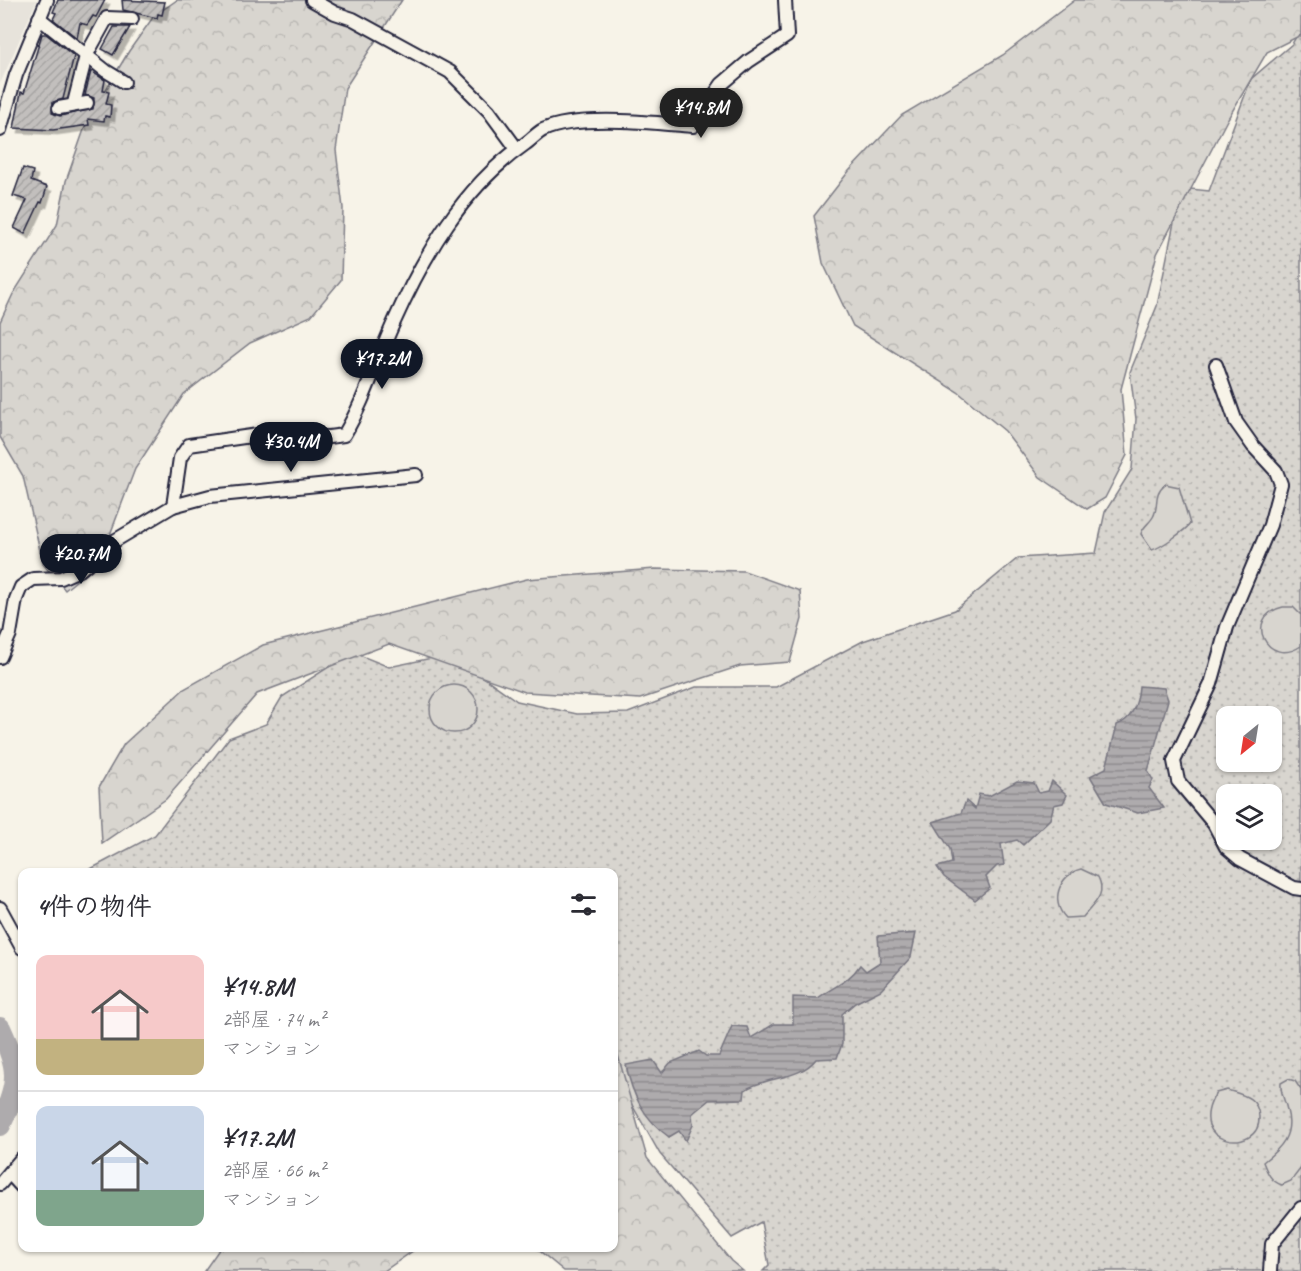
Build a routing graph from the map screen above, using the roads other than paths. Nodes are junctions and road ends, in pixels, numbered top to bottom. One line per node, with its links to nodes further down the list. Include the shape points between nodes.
1 (47, 0): 4 (street)
2 (312, 0): 12 (street, via 450,72 489,111)
3 (785, 0): 12 (street, via 787,36 722,84 693,126 575,122 543,130)
4 (39, 18): 6 (street); 11 (street)
5 (132, 19): 6 (street, via 107,18)
6 (86, 56): 7 (street); 8 (street)
7 (124, 82)
8 (74, 103): 9 (street); 10 (street)
9 (87, 103)
10 (59, 108)
11 (0, 130)
12 (517, 149): 15 (street, via 472,191 422,266 344,435 258,435 189,445 180,458)
13 (1216, 365): 17 (street, via 1236,422 1276,471 1281,484 1270,525 1227,627 1211,684 1174,761 1178,781 1214,824 1226,847 1249,864)
14 (416, 475): 15 (street, via 210,496)
15 (173, 506): 16 (street, via 116,540 81,569 61,578 33,579 21,587)
16 (0, 657)
17 (1301, 889)
18 (0, 908): 19 (street)
19 (18, 941)
20 (18, 1163): 21 (street)
21 (10, 1174): 22 (street); 23 (street)
22 (18, 1183)
23 (0, 1184)
24 (1301, 1208): 25 (street, via 1272,1244)
25 (1270, 1271)

